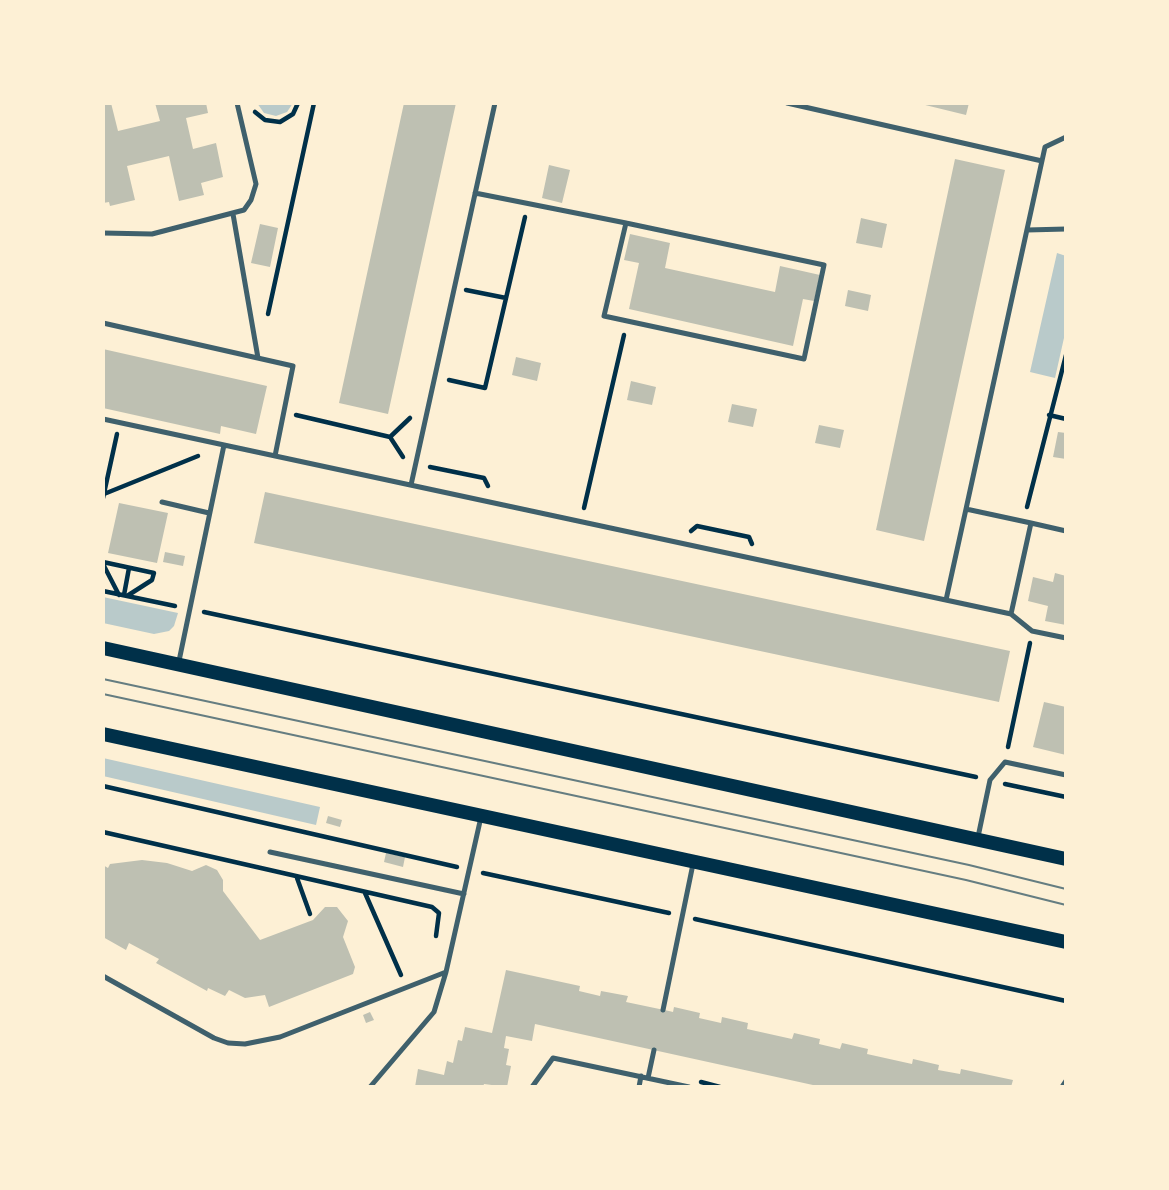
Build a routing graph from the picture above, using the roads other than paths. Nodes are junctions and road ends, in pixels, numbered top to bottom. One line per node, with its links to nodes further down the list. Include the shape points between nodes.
1 (237, 103): 7 (lane, via 256,184 244,210)
2 (495, 103): 6 (lane)
3 (787, 103): 5 (lane)
4 (1066, 137): 5 (lane, via 1045,147)
5 (1042, 161): 10 (lane)
6 (475, 192): 8 (lane); 17 (lane)
7 (233, 214): 11 (lane, via 152,234); 13 (lane)
8 (626, 223): 8 (lane, via 824,265 804,359 604,316)
9 (1066, 229): 10 (lane)
10 (1027, 230): 19 (lane)
11 (103, 233)
12 (103, 323): 13 (lane)
13 (258, 358): 16 (lane, via 293,366)
14 (103, 419): 15 (lane)
15 (224, 444): 16 (lane); 20 (lane)
16 (275, 456): 17 (lane)
17 (411, 485): 23 (lane)
18 (162, 502): 20 (lane)
19 (966, 509): 21 (lane); 23 (lane)
20 (209, 513): 27 (lane)
21 (1027, 522): 22 (lane); 24 (lane)
22 (1066, 530)
23 (946, 600): 24 (lane)
24 (1011, 614): 25 (lane, via 1032,631)
25 (1066, 638)
26 (103, 648): 27 (main road)
27 (178, 664): 31 (main road)
28 (103, 734): 30 (main road)
29 (1066, 775): 31 (lane, via 1005,762 990,780)
30 (481, 814): 34 (main road); 35 (lane)
31 (978, 840): 33 (main road)
32 (270, 852): 35 (lane)
33 (1066, 859)
34 (694, 861): 36 (main road); 39 (lane)
35 (464, 894): 37 (lane)
36 (1066, 942)
37 (446, 972): 38 (lane, via 280,1037 245,1044 214,1038); 44 (lane, via 433,1012)
38 (103, 976)
39 (663, 1010)
40 (654, 1050): 42 (lane)
41 (641, 1076): 42 (lane); 45 (lane, via 553,1058); 46 (lane)
42 (648, 1078): 47 (lane)
43 (1066, 1081): 48 (lane)
44 (370, 1087)
45 (532, 1087)
46 (639, 1087)
47 (689, 1087)
48 (1062, 1087)

